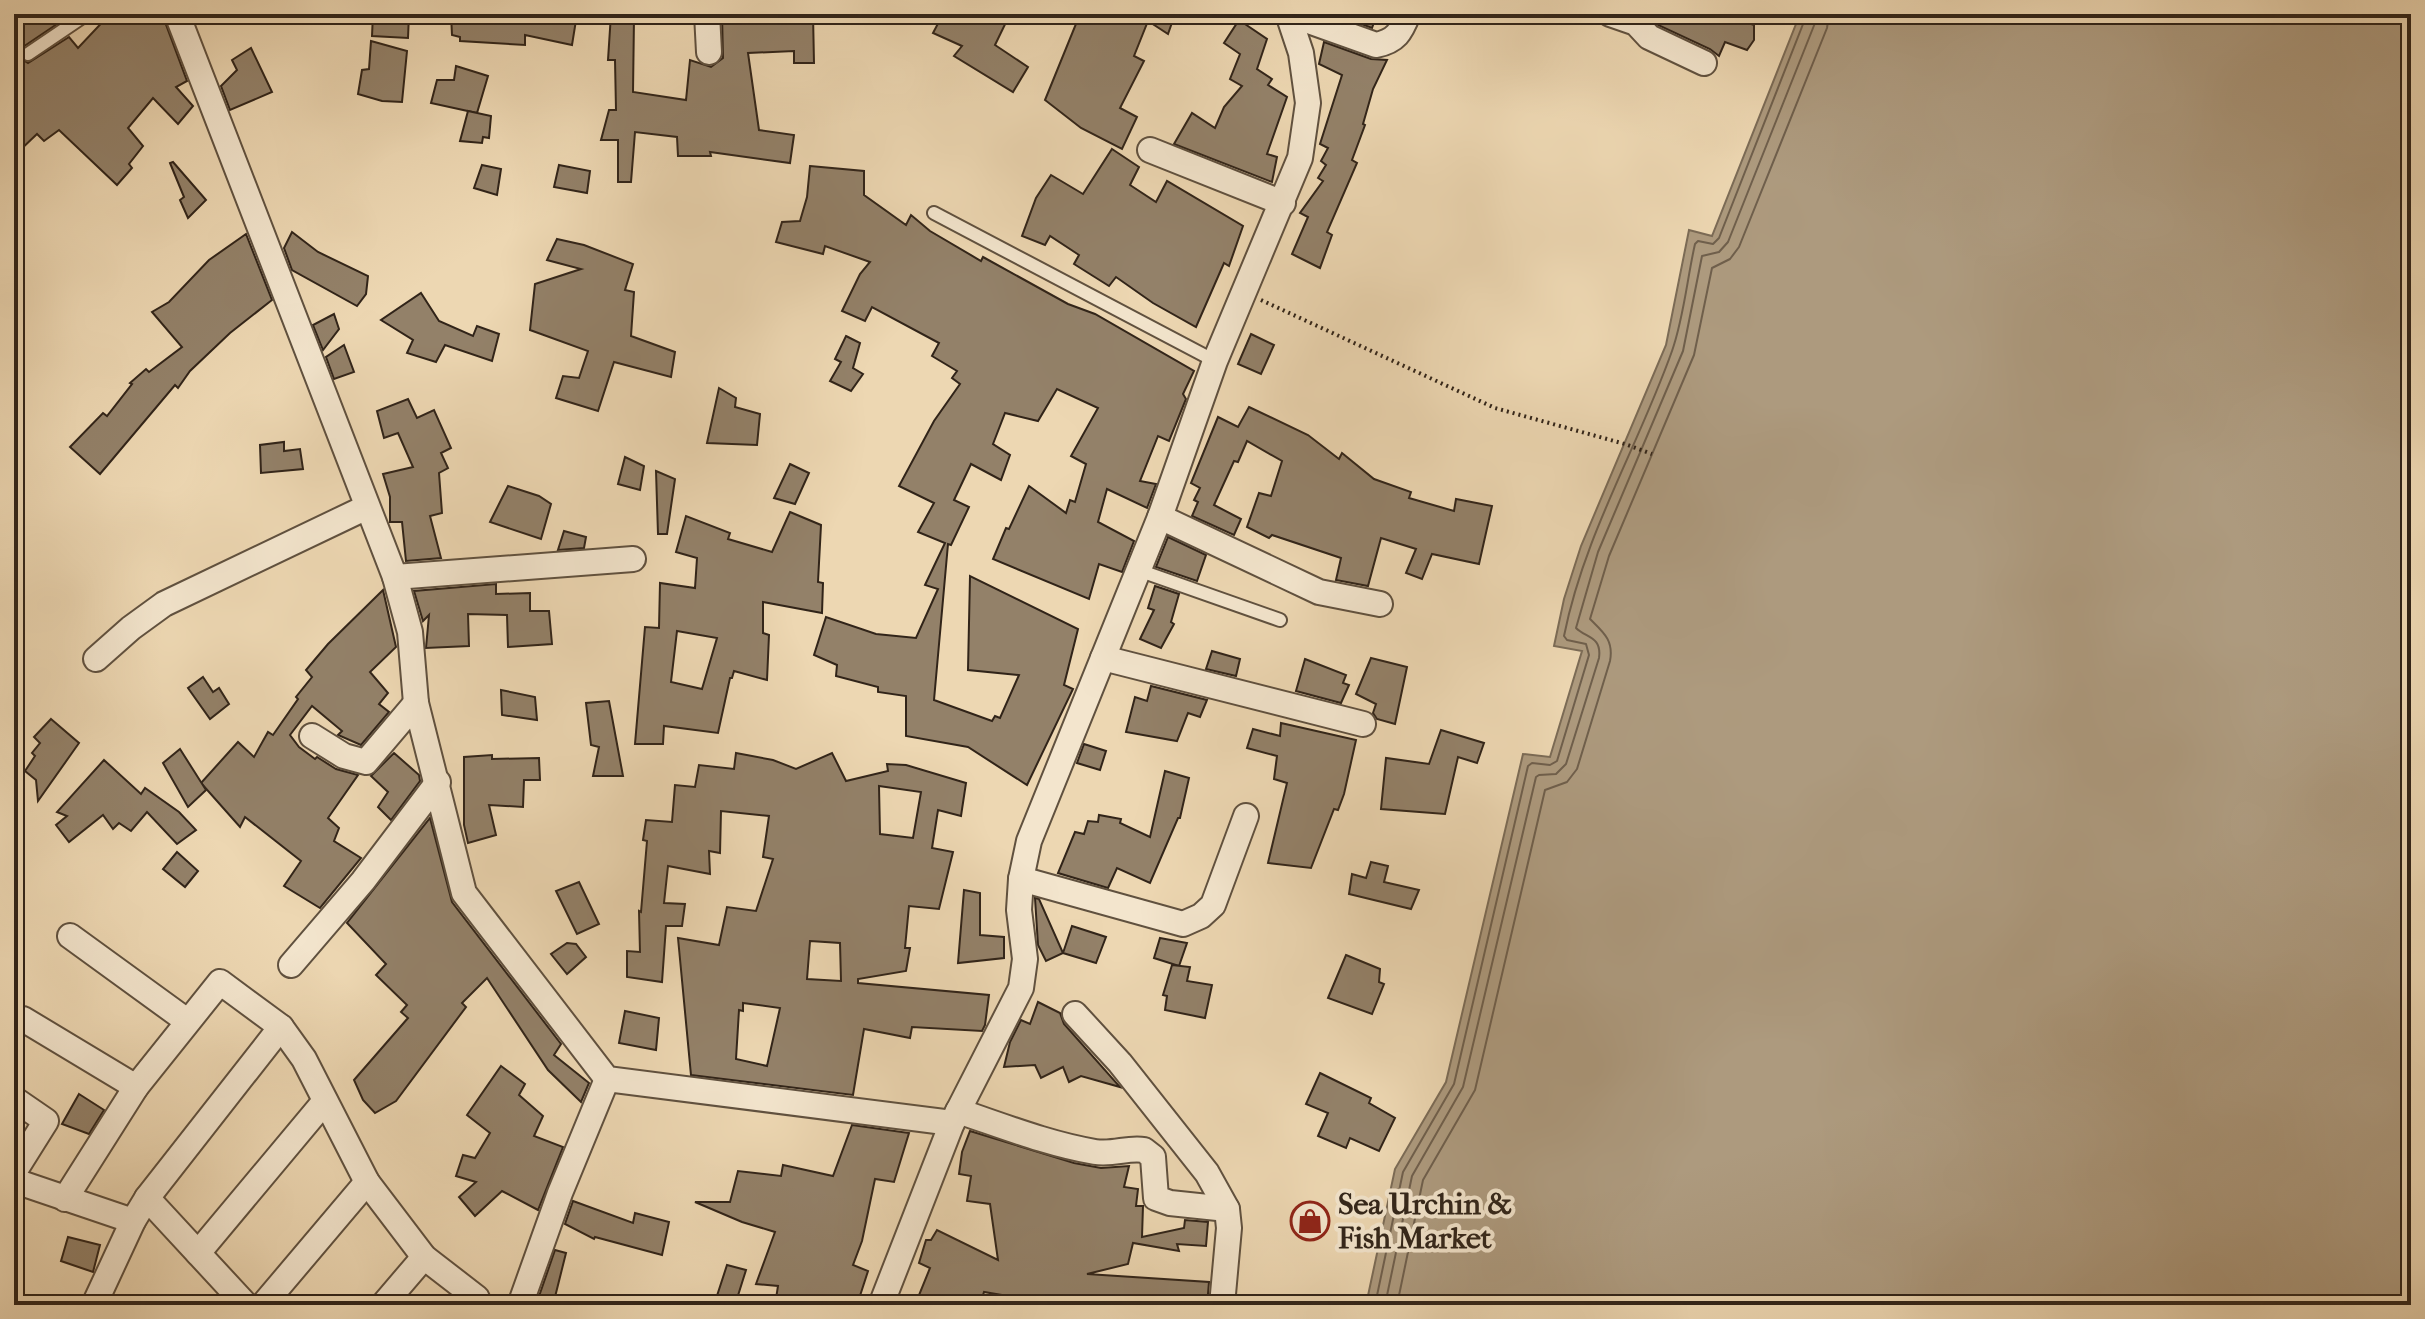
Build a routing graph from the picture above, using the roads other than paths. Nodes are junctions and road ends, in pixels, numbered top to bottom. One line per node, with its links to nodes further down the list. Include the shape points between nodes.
1 (87, 14): 8 (lane)
2 (177, 14): 14 (street)
3 (707, 14): 7 (street)
4 (1289, 14): 5 (street, via 1376,45 1391,42); 11 (street, via 1308,103 1300,158)
5 (1408, 14)
6 (1610, 14): 9 (street, via 1636,23 1649,37)
7 (709, 52)
8 (28, 54)
9 (1704, 63)
10 (1150, 150): 11 (street)
11 (1283, 203): 13 (street)
12 (934, 213): 13 (lane)
13 (1215, 361): 15 (street)
14 (367, 507): 18 (street); 22 (street, via 164,604)
15 (1160, 517): 17 (street); 19 (street, via 1319,592)
16 (633, 559): 18 (street)
17 (1138, 570): 20 (lane); 21 (street)
18 (395, 577): 23 (street, via 410,632)
19 (1380, 604)
20 (1280, 620)
21 (1103, 658): 24 (street); 28 (street, via 1029,841)
22 (96, 659)
23 (416, 703): 25 (street, via 366,762 344,756); 26 (street)
24 (1363, 724)
25 (312, 736)
26 (438, 782): 30 (street); 35 (street, via 464,893)
27 (1246, 816): 28 (street, via 1213,905 1183,924)
28 (1021, 879): 39 (street, via 1021,988)
29 (70, 936): 33 (street)
30 (291, 965)
31 (1075, 1014): 44 (street, via 1207,1173)
32 (23, 1019): 36 (street)
33 (187, 1021): 34 (street, via 220,982); 36 (street)
34 (281, 1027): 38 (street); 42 (street)
35 (607, 1079): 39 (street); 53 (street)
36 (136, 1087): 43 (street)
37 (14, 1099): 40 (street, via 46,1124)
38 (325, 1101): 41 (street); 46 (street)
39 (955, 1117): 44 (street, via 1080,1149 1114,1154 1144,1150 1153,1157 1156,1198); 54 (street)
40 (14, 1175): 43 (street, via 15,1181)
41 (367, 1182): 47 (street); 50 (street)
42 (147, 1198): 45 (street); 46 (street)
43 (65, 1199): 45 (street)
44 (1227, 1209): 55 (street)
45 (133, 1221): 48 (street)
46 (198, 1253): 49 (street)
47 (424, 1257): 51 (street); 52 (street)
48 (97, 1304)
49 (246, 1305)
50 (263, 1305)
51 (383, 1305)
52 (479, 1305)
53 (520, 1305)
54 (881, 1305)
55 (1222, 1305)

